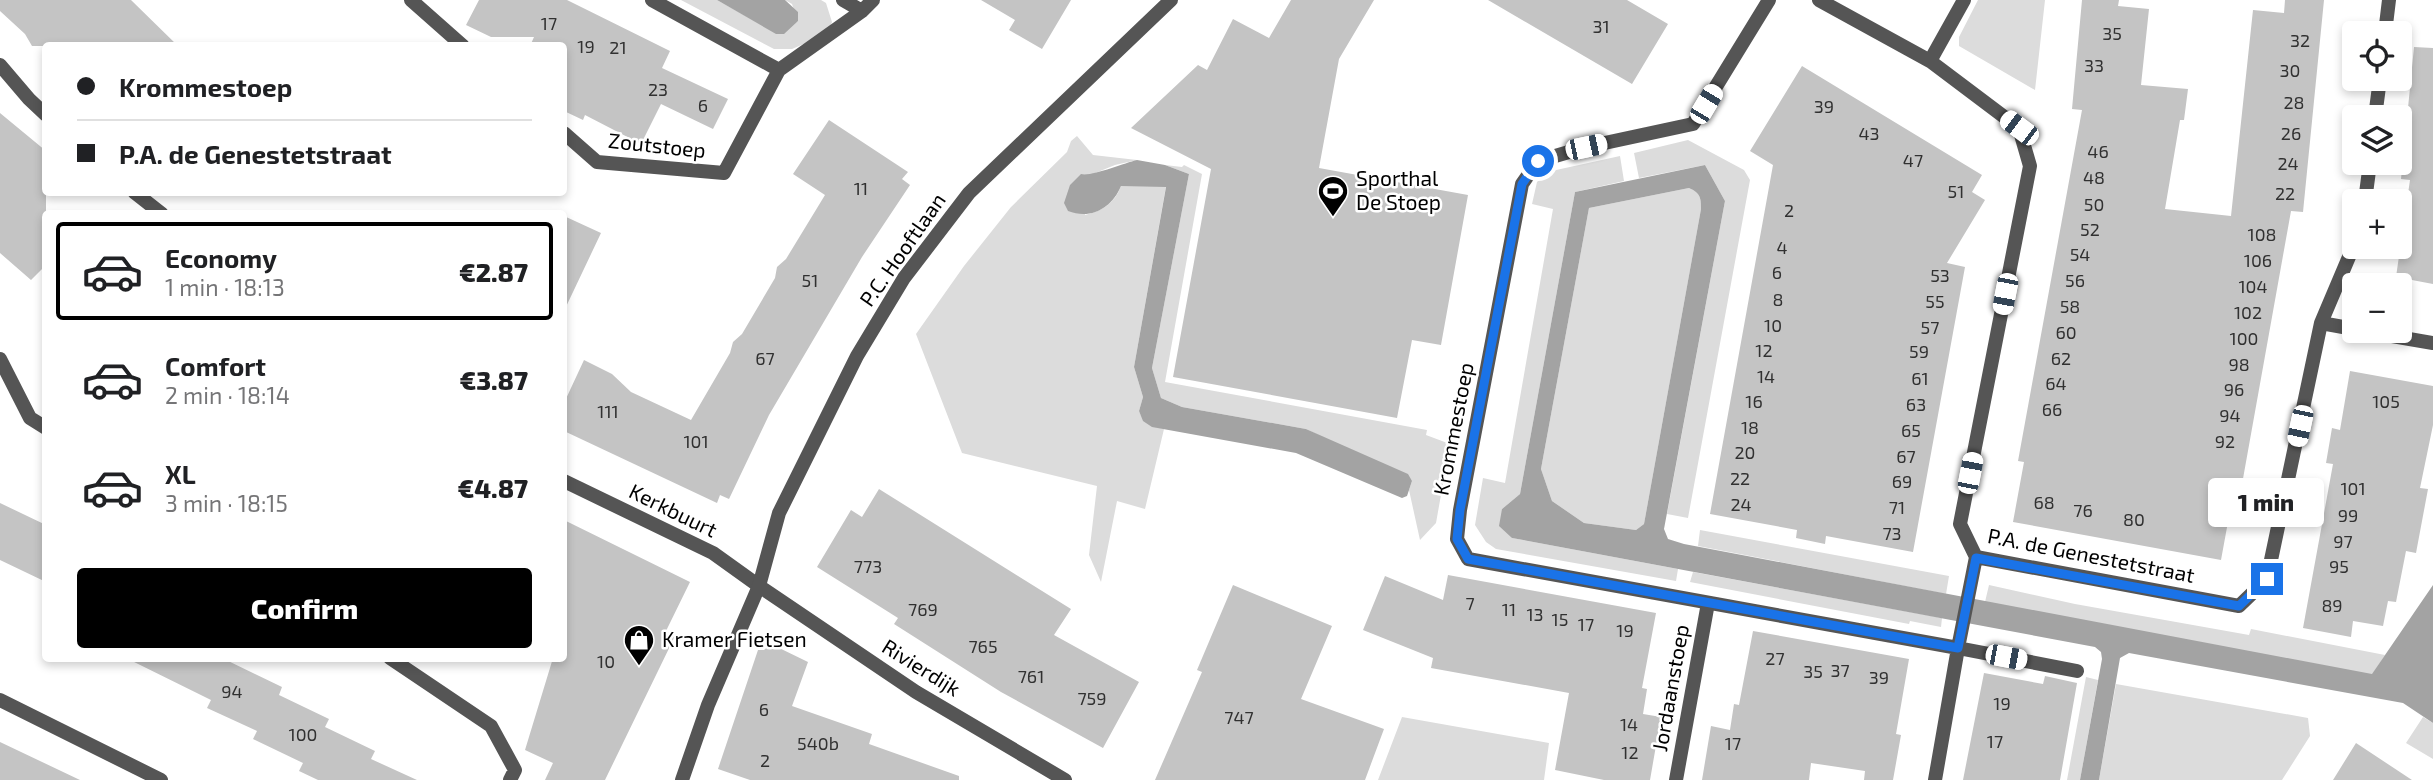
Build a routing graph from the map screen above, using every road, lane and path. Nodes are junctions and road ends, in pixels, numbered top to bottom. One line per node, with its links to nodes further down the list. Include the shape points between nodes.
1 (411, 0): 12 (street)
2 (652, 0): 15 (street)
3 (843, 0): 10 (street)
4 (873, 0): 10 (street)
5 (1171, 0): 30 (street, P.C. Hooftlaan, via 969,193 904,278 857,356 779,513)
6 (1769, 0): 31 (street, Krommestoep, via 1693,124 1538,161 1522,184 1457,539 1468,559)
7 (1964, 0): 13 (street)
8 (2389, 0): 11 (street)
9 (1824, 1): 13 (street, P.A. de Genestetstraat)
10 (863, 11): 15 (street)
11 (2386, 21)
12 (458, 42)
13 (1930, 61): 29 (street, P.A. de Genestetstraat, via 2019,128 2030,166 1960,524)
14 (0, 65): 16 (street)
15 (779, 71): 17 (street, Zoutstoep, via 724,173 597,162)
16 (42, 111)
17 (567, 136)
18 (139, 196): 19 (street)
19 (157, 210)
20 (2348, 259): 21 (street)
21 (2321, 323): 22 (street); 29 (street, P.A. de Genestetstraat, via 2267,579 2239,606)
22 (2342, 327)
23 (2412, 339): 24 (street)
24 (2433, 343)
25 (0, 359): 26 (street)
26 (4, 378): 27 (street, via 30,418)
27 (42, 426)
28 (567, 482): 30 (street, Kerkbuurt, via 713,553)
29 (1976, 558): 32 (street)
30 (759, 586): 38 (street, P.C. Hooftlaan, via 708,705); 39 (street, Rivierdijk, via 916,692)
31 (1708, 603): 32 (street, Krommestoep); 40 (street, Jordaanstoep)
32 (1958, 648): 34 (street, Krommestoep); 41 (street)
33 (396, 662): 37 (street, via 491,726 515,770)
34 (2077, 671)
35 (0, 699): 36 (street)
36 (161, 780)
37 (510, 780)
38 (682, 780)
39 (1065, 780)
40 (1676, 780)
41 (1935, 780)

